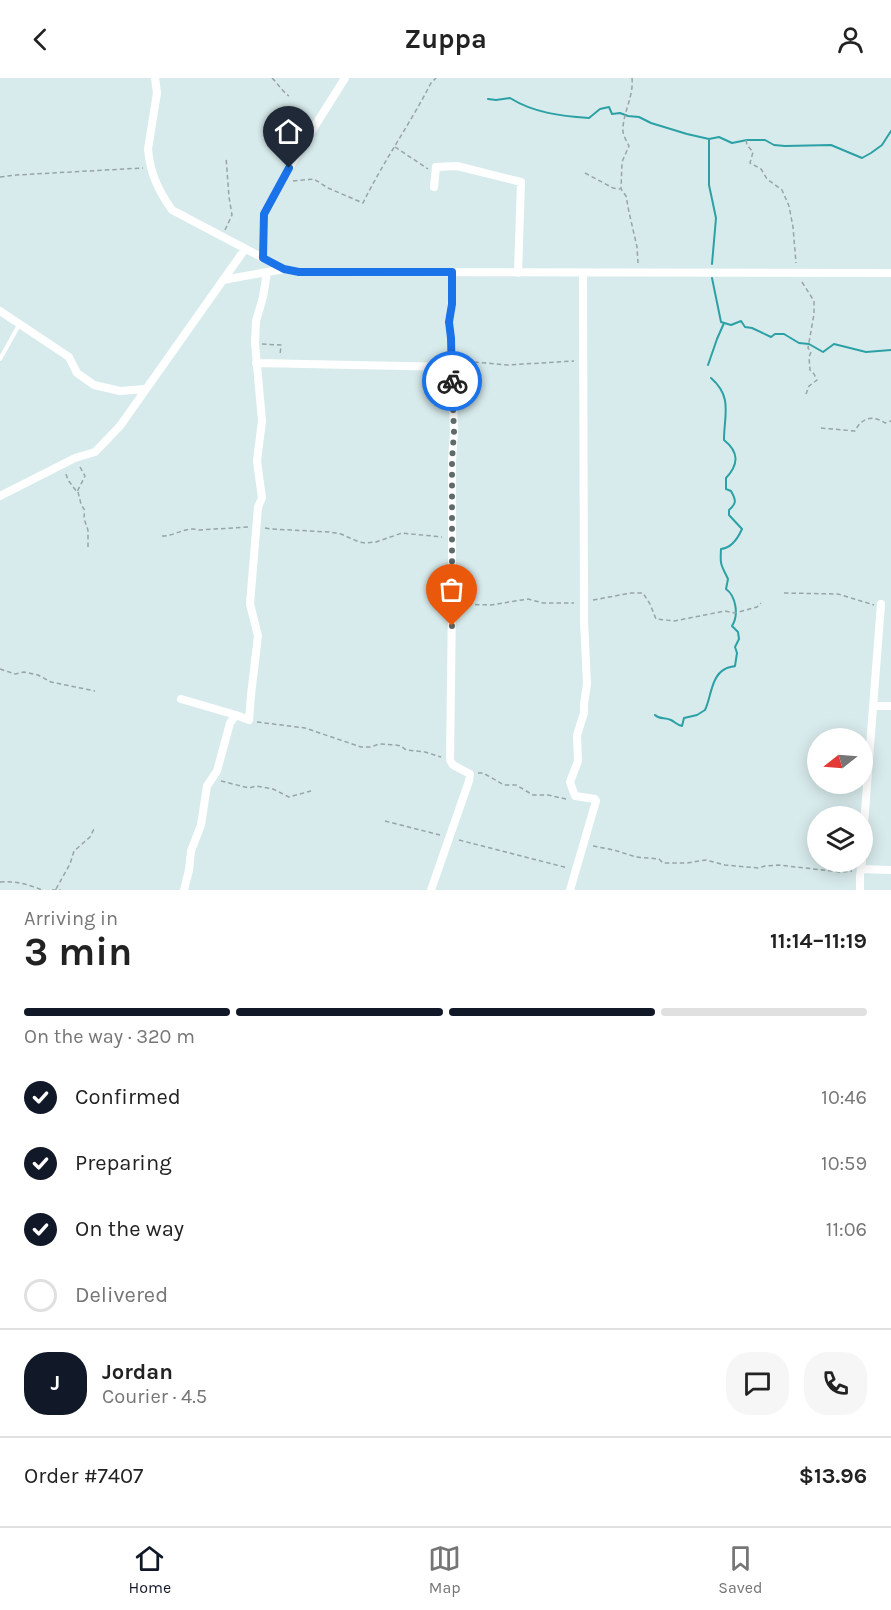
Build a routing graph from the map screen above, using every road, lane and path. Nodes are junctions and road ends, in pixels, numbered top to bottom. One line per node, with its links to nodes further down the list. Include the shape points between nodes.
1 (154, 78): 10 (street, via 157,93 148,149)
2 (272, 78): 6 (path)
3 (345, 78): 14 (street)
4 (436, 78): 8 (path)
5 (632, 78): 16 (path, via 623,134 629,146 622,162)
6 (289, 96)
7 (746, 140): 26 (path, via 753,152 750,163 782,190 789,206)
8 (395, 147): 11 (path); 14 (path, via 363,203 314,179)
9 (226, 157): 17 (path, via 232,215)
10 (150, 168): 13 (path); 17 (street, via 157,188 172,210)
11 (434, 172): 15 (street); 23 (street, via 436,166 457,166 521,182)
12 (585, 173): 16 (path)
13 (0, 177)
14 (282, 180): 19 (street, via 264,214)
15 (434, 187)
16 (621, 189): 25 (path, via 637,247)
17 (222, 236): 18 (street)
18 (245, 249): 19 (street); 28 (street)
19 (263, 258): 20 (street)
20 (284, 269): 21 (street); 22 (street)
21 (452, 272): 23 (street); 36 (street)
22 (267, 273): 28 (street); 31 (street)
23 (518, 273): 24 (street)
24 (583, 273): 25 (street); 33 (street)
25 (638, 273): 26 (street)
26 (797, 273): 27 (street); 38 (path, via 814,301 808,348 810,370 817,380)
27 (891, 273)
28 (223, 280): 37 (street)
29 (0, 311): 30 (street)
30 (20, 324): 32 (lane); 37 (street, via 69,357 77,373 94,385 120,391)
31 (255, 343): 34 (street); 35 (path, via 281,345)
32 (0, 359)
33 (584, 361): 36 (path, via 508,365 463,362); 50 (street)
34 (256, 363): 35 (street); 45 (street, via 262,421 257,461 262,498)
35 (280, 364): 36 (street)
36 (452, 367): 47 (street)
37 (145, 389): 41 (street, via 96,452)
38 (806, 394)
39 (891, 421): 40 (path, via 868,417 855,431)
40 (821, 428)
41 (75, 458): 42 (street); 43 (path, via 85,476)
42 (59, 466): 43 (path); 44 (street)
43 (77, 492): 48 (path, via 85,511)
44 (0, 496)
45 (257, 528): 46 (path, via 192,528); 47 (path, via 329,532 365,543 402,533); 60 (street, via 250,604 258,636)
46 (162, 536)
47 (452, 539): 52 (street)
48 (88, 547)
49 (784, 593): 53 (path, via 834,594 871,605)
50 (584, 601): 51 (path, via 643,593 656,619 674,621 735,613); 52 (path); 65 (street, via 588,684 578,735 578,760 570,782)
51 (761, 603)
52 (452, 604): 61 (street)
53 (881, 604): 57 (street)
54 (0, 669): 55 (path)
55 (95, 691)
56 (182, 699): 59 (street)
57 (874, 706): 58 (street); 66 (street)
58 (891, 706)
59 (236, 716): 60 (street); 63 (street, via 230,723)
60 (249, 720): 61 (path, via 305,728 361,747 395,745)
61 (450, 760): 62 (street)
62 (470, 774): 65 (path, via 483,773 533,795 563,799); 69 (street)
63 (211, 780): 64 (path, via 273,789 289,797); 81 (street)
64 (311, 790)
65 (575, 796): 70 (street, via 596,801)
66 (866, 806)
67 (385, 821): 69 (path)
68 (94, 829): 77 (path, via 74,851)
69 (449, 837): 73 (path); 82 (street)
70 (583, 844): 72 (path, via 662,863 706,860 758,868 778,865); 73 (street)
71 (873, 867): 74 (street)
72 (807, 868)
73 (576, 870): 83 (street)
74 (891, 870)
75 (861, 872): 84 (street)
76 (0, 882): 78 (path, via 14,881)
77 (56, 889): 79 (path); 80 (path)
78 (42, 890)
79 (52, 890)
80 (61, 890)
81 (184, 890)
82 (431, 890)
83 (570, 890)
84 (860, 890)

